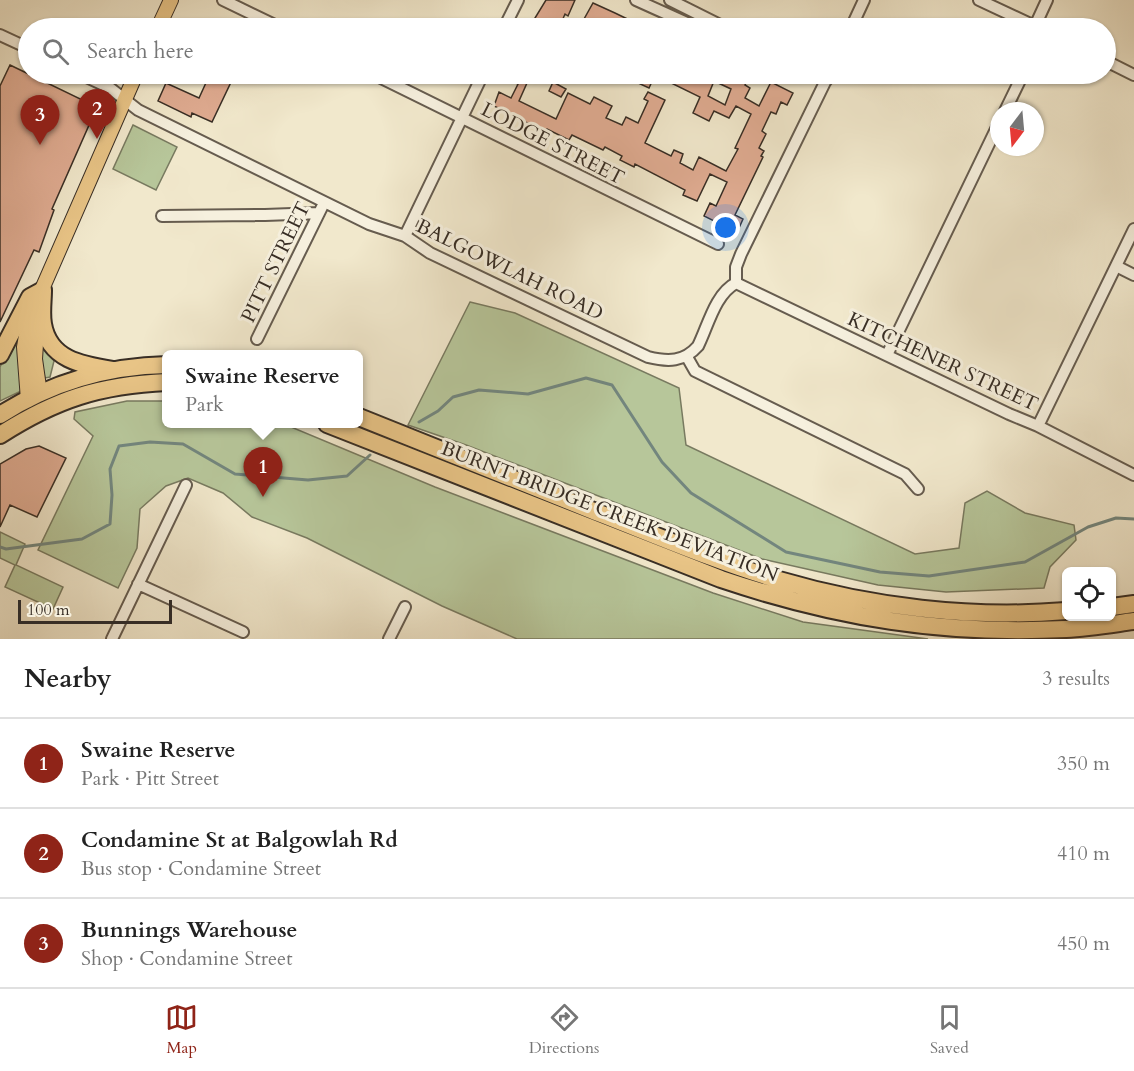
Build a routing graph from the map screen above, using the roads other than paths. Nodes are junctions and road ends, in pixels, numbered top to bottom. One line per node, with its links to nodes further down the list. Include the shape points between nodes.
1 (171, 0): 9 (main road)
2 (223, 0): 10 (street)
3 (518, 0): 11 (street)
4 (636, 0): 12 (street)
5 (670, 0): 13 (street)
6 (864, 0): 14 (street)
7 (979, 0): 15 (street)
8 (1047, 0): 16 (street)
9 (163, 18)
10 (260, 18)
11 (509, 18)
12 (676, 18)
13 (706, 18)
14 (855, 18)
15 (1018, 18)
16 (1040, 18)
17 (0, 34): 18 (street)
18 (18, 43)
19 (1116, 66): 20 (street)
20 (1134, 75)
21 (102, 84): 27 (street, BALGOWLAH ROAD)
22 (132, 84): 27 (main road)
23 (394, 84): 29 (street, LODGE STREET)
24 (478, 84): 29 (street)
25 (825, 84): 39 (street, via 741,254)
26 (1018, 84): 28 (street)
27 (125, 100): 31 (street, BALGOWLAH ROAD, via 141,112); 40 (main road)
28 (1009, 102)
29 (462, 117): 35 (street); 36 (street, LODGE STREET)
30 (990, 142): 43 (street)
31 (325, 201): 32 (street, PITT STREET); 35 (street, BALGOWLAH ROAD, via 369,224)
32 (319, 213): 33 (street); 41 (street, PITT STREET)
33 (162, 216)
34 (1134, 229): 37 (street)
35 (405, 236): 44 (street, BALGOWLAH ROAD, via 430,253 648,357 664,361)
36 (718, 244)
37 (1116, 266): 38 (street); 51 (street)
38 (1134, 275)
39 (736, 283): 43 (street, KITCHENER STREET); 44 (street, via 719,299 698,346)
40 (43, 290): 42 (highway, via 30,297); 46 (highway, via 43,323 55,350 69,360); 48 (main road, via 37,318)
41 (257, 339)
42 (0, 355)
43 (887, 356): 51 (street, KITCHENER STREET)
44 (687, 357): 56 (street, via 695,371 905,474)
45 (162, 365): 46 (highway)
46 (113, 370): 48 (highway, via 67,382)
47 (162, 382): 48 (highway)
48 (36, 401): 49 (highway); 53 (highway)
49 (0, 415)
50 (363, 419): 61 (highway, BURNT BRIDGE CREEK DEVIATION, via 717,559 781,580 924,608 988,613)
51 (1038, 426): 54 (street, KITCHENER STREET)
52 (340, 428): 62 (highway, BURNT BRIDGE CREEK DEVIATION, via 710,575 819,609 920,626 980,630 1068,629)
53 (0, 435)
54 (1134, 475)
55 (186, 485): 57 (street)
56 (918, 489)
57 (138, 584): 63 (street); 64 (street)
58 (1134, 604): 59 (highway)
59 (1116, 606)
60 (405, 607): 65 (street)
61 (1062, 611)
62 (1134, 621)
63 (243, 632)
64 (112, 639)
65 (390, 639)

